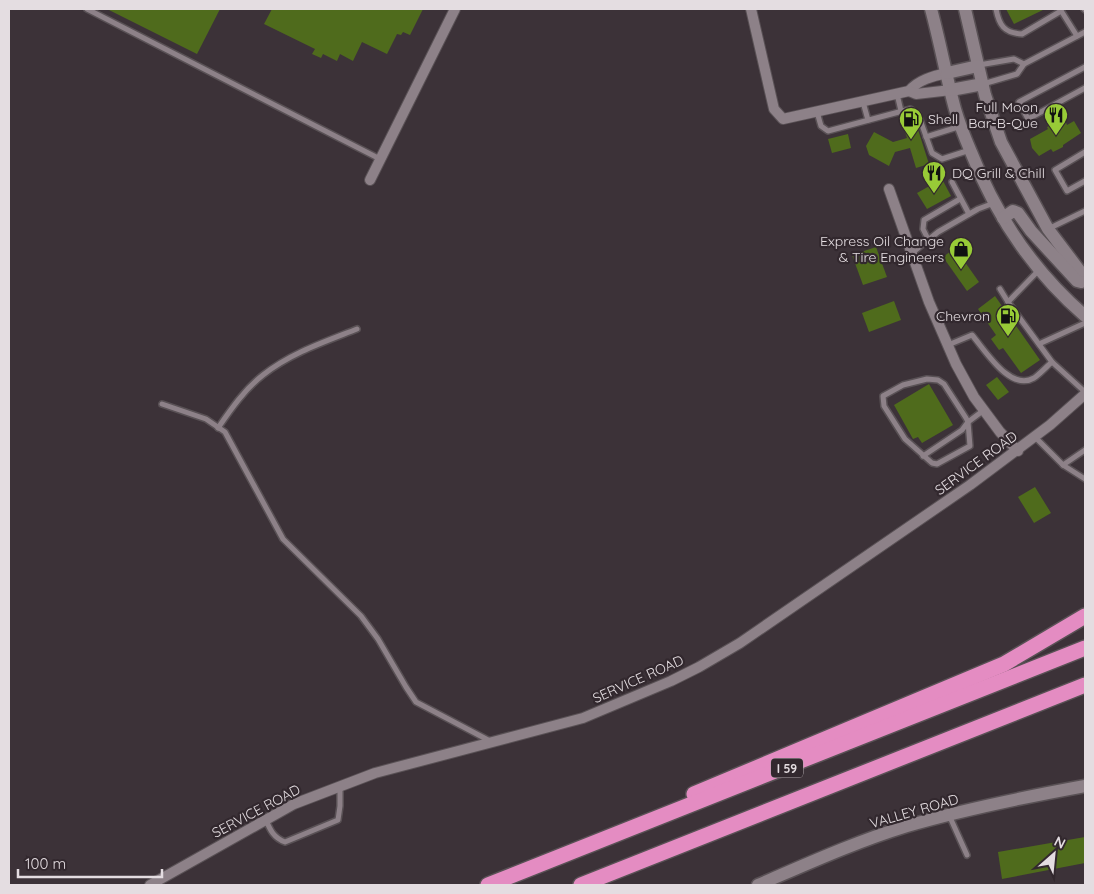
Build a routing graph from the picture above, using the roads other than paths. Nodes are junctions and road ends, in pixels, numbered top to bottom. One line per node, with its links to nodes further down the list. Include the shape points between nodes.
1 (87, 9): 29 (lane)
2 (456, 9): 29 (street)
3 (751, 9): 23 (street, via 774,109 783,119)
4 (931, 9): 15 (main road)
5 (957, 9): 9 (main road)
6 (965, 9): 9 (main road)
7 (996, 9): 8 (lane, via 998,21 1007,31 1018,34)
8 (1060, 10): 11 (lane)
9 (969, 26): 13 (main road)
10 (1085, 32): 11 (lane)
11 (1077, 36): 12 (lane)
12 (1024, 64): 13 (lane, via 1014,59); 16 (lane, via 1017,74)
13 (978, 66): 15 (main road); 16 (main road)
14 (1085, 69): 17 (lane, via 1019,102 1028,119)
15 (947, 73): 18 (main road); 19 (street, via 914,84)
16 (983, 84): 18 (main road); 39 (main road, via 1001,142)
17 (1085, 88)
18 (951, 90): 19 (street, via 916,94); 25 (main road)
19 (909, 91): 20 (street)
20 (897, 94): 21 (street); 22 (lane)
21 (863, 102): 23 (street); 24 (lane)
22 (901, 111): 24 (lane); 26 (lane, via 910,109 918,114)
23 (817, 112): 24 (lane, via 821,126 828,131)
24 (868, 120)
25 (961, 126): 26 (lane); 27 (main road)
26 (926, 138): 27 (lane, via 932,153 942,159)
27 (970, 150): 35 (main road)
28 (1085, 152): 31 (lane, via 1055,170 1067,191)
29 (380, 159): 30 (street)
30 (370, 180)
31 (1085, 181)
32 (952, 182): 34 (lane)
33 (889, 189): 41 (street)
34 (960, 199): 37 (lane); 40 (lane, via 924,220)
35 (994, 202): 37 (lane); 38 (main road)
36 (1085, 211): 39 (lane)
37 (969, 214): 40 (lane)
38 (1003, 218): 42 (main road); 44 (main road, via 1013,211 1018,213 1031,232 1077,281)
39 (1048, 229): 43 (main road)
40 (929, 241): 41 (lane)
41 (912, 253): 51 (street)
42 (1039, 270): 46 (lane); 47 (main road)
43 (1085, 278)
44 (1085, 284)
45 (1000, 289): 46 (lane)
46 (1008, 302): 50 (lane)
47 (1085, 316)
48 (1085, 323): 50 (lane)
49 (357, 329): 57 (lane, via 282,361 262,376)
50 (1039, 344): 52 (lane)
51 (948, 345): 52 (lane, via 972,335 1012,379 1033,378); 55 (street)
52 (1052, 362): 53 (lane)
53 (1085, 393): 58 (street, SERVICE ROAD)
54 (162, 404): 57 (lane, via 206,419)
55 (984, 410): 56 (lane); 60 (street)
56 (968, 422): 61 (lane, via 962,430); 61 (lane, via 970,446 938,464); 61 (lane, via 944,384 938,380 917,380 883,396 884,406 905,439)
57 (218, 428): 67 (lane, via 224,432 284,539 361,616 416,702)
58 (1035, 437): 60 (street, SERVICE ROAD); 62 (lane)
59 (1085, 450): 62 (lane)
60 (1018, 451): 67 (street, SERVICE ROAD, via 721,655 671,681 583,718)
61 (923, 456)
62 (1063, 465): 63 (lane)
63 (1085, 479)
64 (1085, 616): 72 (highway, via 1004,664 688,796)
65 (1085, 648): 72 (highway, I 59)
66 (1085, 685): 76 (highway, I 59)
67 (491, 742): 68 (street, SERVICE ROAD, via 375,773)
68 (340, 786): 71 (street, SERVICE ROAD, via 294,804); 71 (lane, via 338,820 285,842 278,840)
69 (1085, 786): 70 (main road, VALLEY ROAD)
70 (948, 815): 73 (lane); 77 (main road, VALLEY ROAD, via 853,845)
71 (266, 820): 74 (street, SERVICE ROAD)
72 (568, 854): 75 (highway, I 59)
73 (967, 855)
74 (150, 885)
75 (488, 885)
76 (581, 885)
77 (758, 885)

